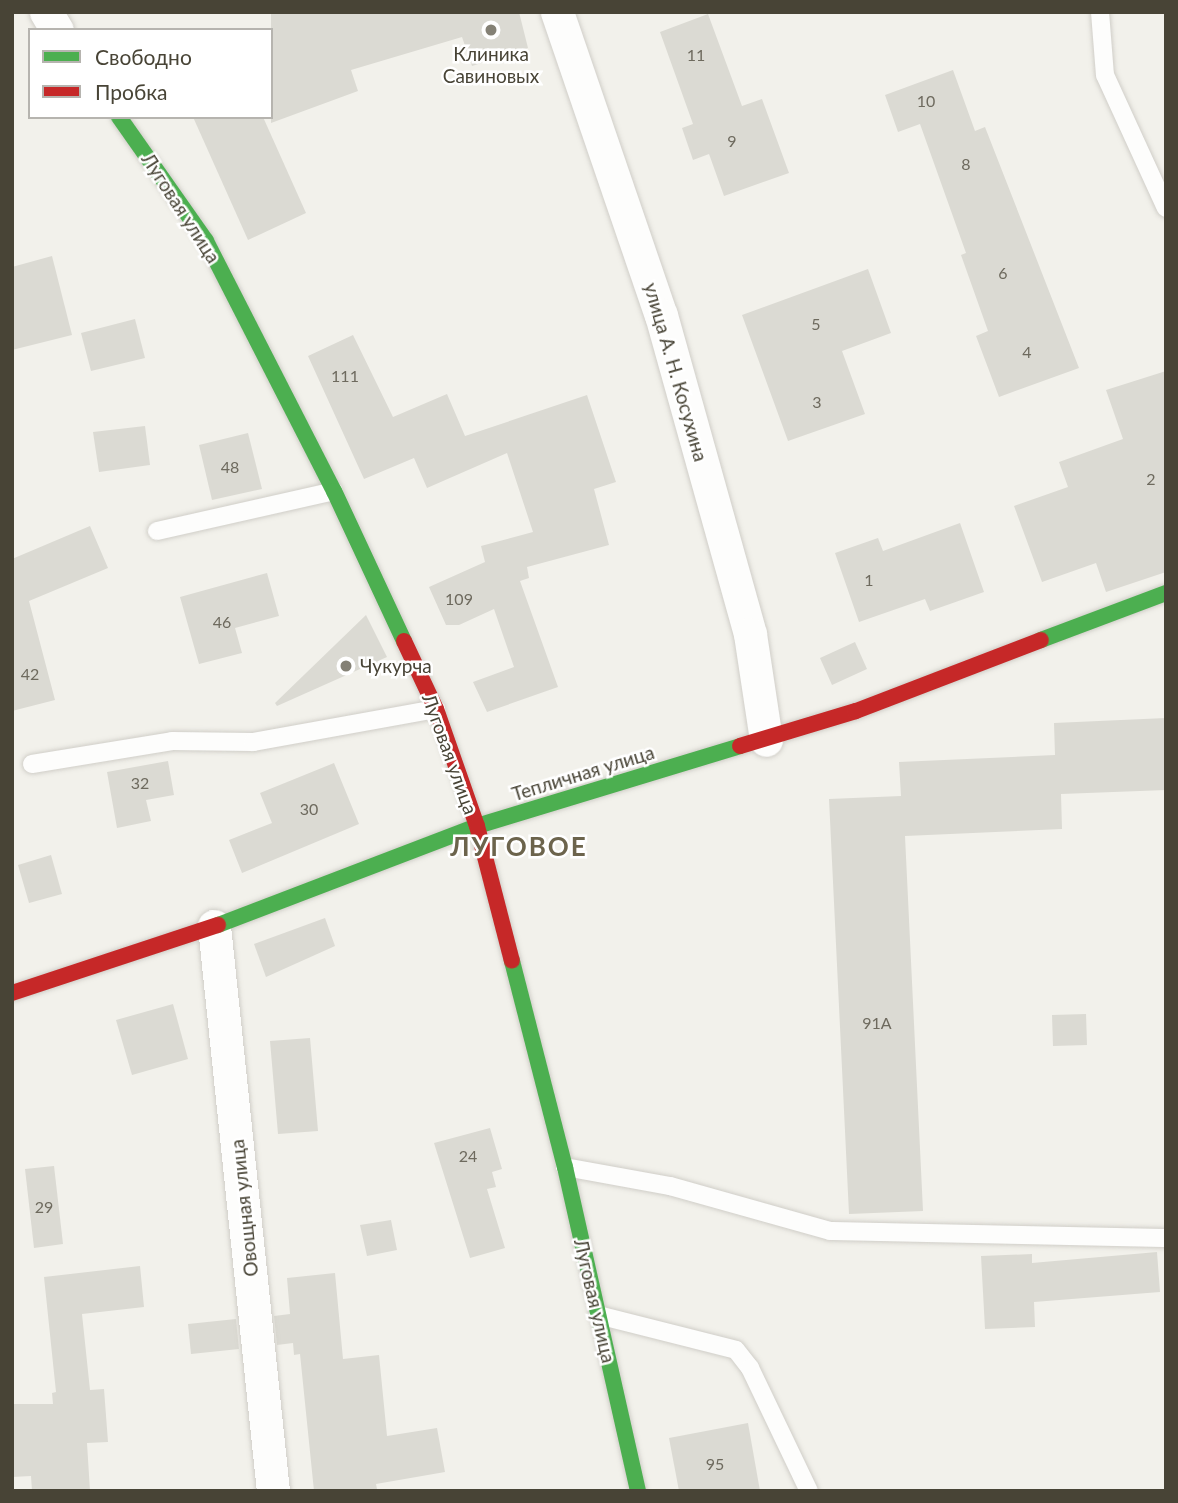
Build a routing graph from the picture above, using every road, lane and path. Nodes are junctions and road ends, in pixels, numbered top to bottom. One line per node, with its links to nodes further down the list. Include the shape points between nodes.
1 (46, 12): 4 (street)
2 (557, 12): 11 (street, улица А. Н. Косухина, via 665,328 750,634)
3 (1100, 12): 6 (lane, via 1105,75)
4 (56, 28)
5 (120, 119): 7 (street, Луговая улица, via 206,241)
6 (1166, 208)
7 (334, 491): 8 (lane); 10 (street, Луговая улица)
8 (157, 531)
9 (1166, 593): 11 (street, Тепличная улица, via 856,711)
10 (436, 709): 12 (lane, via 253,742 172,741); 13 (street, Луговая улица)
11 (766, 740): 13 (street, Тепличная улица)
12 (32, 764)
13 (477, 826): 14 (street, Тепличная улица); 16 (street, Луговая улица)
14 (214, 926): 15 (street, Тепличная улица); 19 (street, Овощная улица)
15 (12, 993)
16 (565, 1167): 17 (lane, via 670,1186 830,1231); 18 (street, Луговая улица)
17 (1166, 1238)
18 (598, 1315): 20 (street, Луговая улица); 21 (lane, via 736,1350 750,1368)
19 (274, 1491)
20 (638, 1491)
21 (809, 1491)

